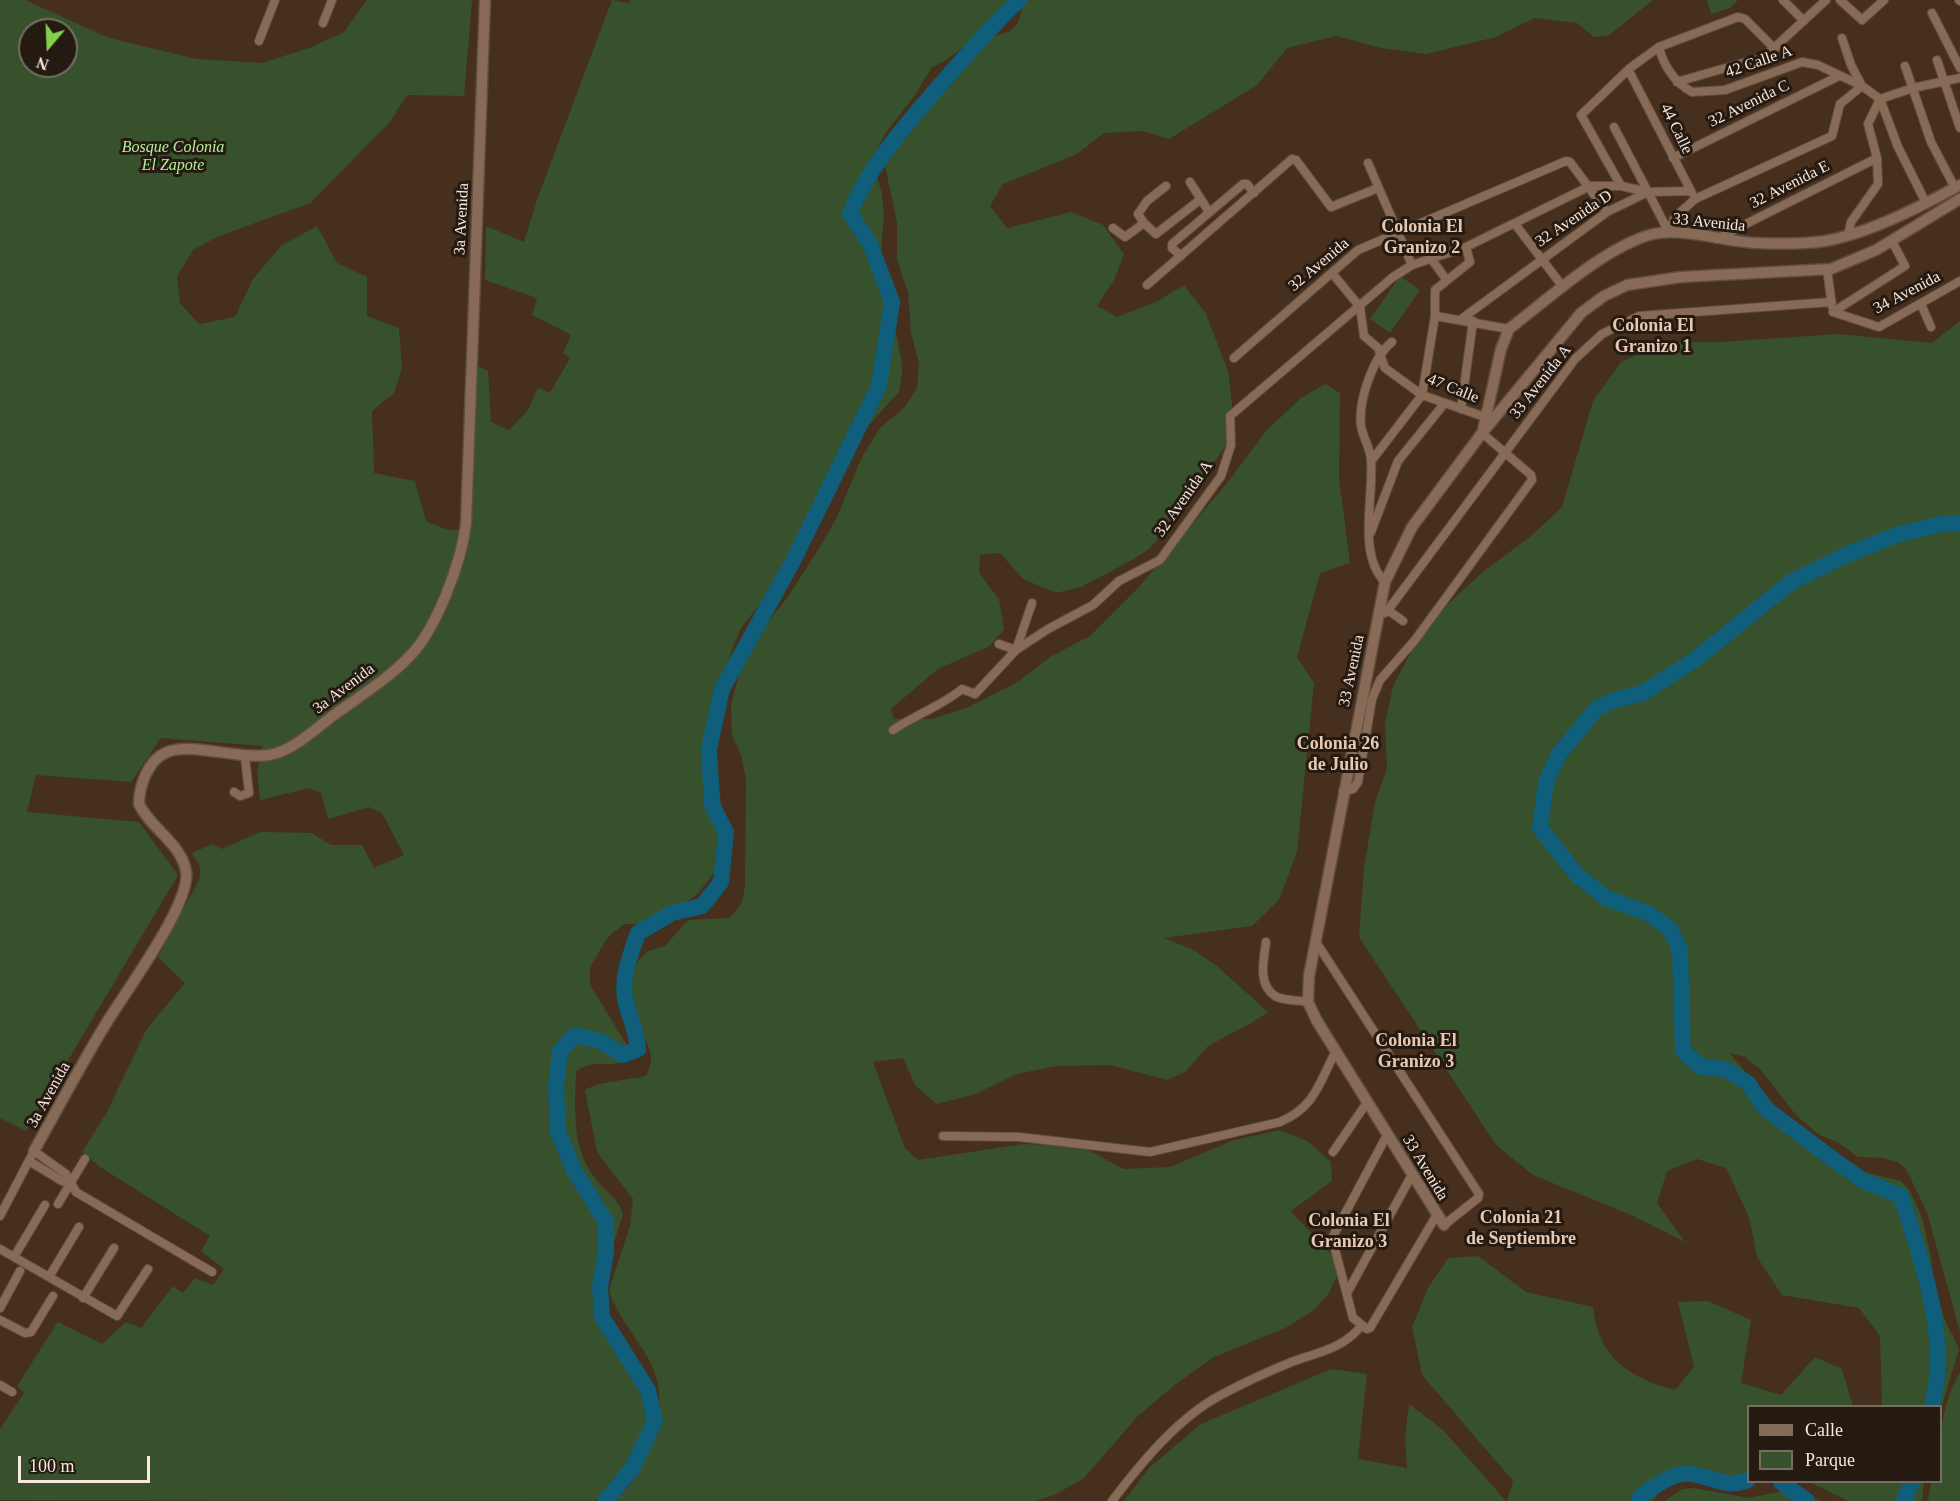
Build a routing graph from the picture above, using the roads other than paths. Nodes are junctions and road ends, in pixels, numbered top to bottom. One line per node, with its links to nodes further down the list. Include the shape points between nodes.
1 (275, 0): 12 (street)
2 (332, 0): 10 (street)
3 (484, 0): 98 (street, 3a Avenida, via 466,524 459,561 428,629 410,657 296,743 269,755)
4 (1783, 0): 9 (street)
5 (1826, 0): 9 (street)
6 (1840, 0): 7 (street, via 1862,20)
7 (1884, 0)
8 (1932, 13): 18 (street)
9 (1804, 21): 14 (street)
10 (323, 23)
11 (1842, 38): 25 (street)
12 (259, 41)
13 (1659, 47): 14 (street, 42 Calle A, via 1741,17); 19 (street); 23 (street)
14 (1775, 49): 16 (street)
15 (1937, 60): 24 (street)
16 (1759, 61): 20 (street); 23 (street)
17 (1905, 66): 26 (street)
18 (1960, 68)
19 (1629, 71): 30 (street, 44 Calle); 36 (street, via 1581,115)
20 (1766, 75): 21 (street, 42 Calle A, via 1802,62); 23 (street, 42 Calle A, via 1725,90 1701,93)
21 (1839, 76): 25 (street, 42 Calle A); 30 (street, 32 Avenida C)
22 (1960, 78): 24 (street)
23 (1677, 82)
24 (1945, 82): 26 (street); 29 (street)
25 (1862, 86): 27 (street, 42 Calle A); 41 (street, via 1840,104 1829,138)
26 (1913, 88): 27 (street); 37 (street, via 1931,142)
27 (1880, 99): 31 (street, via 1868,124); 44 (street)
28 (1614, 127): 39 (street)
29 (1960, 128)
30 (1673, 158): 41 (street, 44 Calle)
31 (1877, 158): 52 (street, via 1878,184 1851,222); 53 (street, 32 Avenida E)
32 (1368, 163): 38 (street)
33 (1190, 182): 42 (street)
34 (1166, 186): 47 (street, via 1138,214)
35 (1590, 186): 36 (street); 46 (street); 48 (street, 32 Avenida A); 51 (street, 32 Avenida, via 1568,161)
36 (1621, 186): 39 (street)
37 (1957, 187): 44 (street, 33 Avenida)
38 (1378, 188): 40 (street, via 1331,207 1294,159); 51 (street)
39 (1648, 192): 41 (street); 46 (street, 32 Avenida D); 50 (street)
40 (1254, 194): 45 (street, via 1244,184); 56 (street)
41 (1693, 195): 50 (street, via 1674,218)
42 (1201, 199): 45 (street); 47 (street, via 1159,233 1153,233)
43 (1960, 201): 54 (street, 33 Avenida)
44 (1926, 203): 52 (street, 33 Avenida)
45 (1209, 212): 56 (street, via 1172,244)
46 (1607, 212): 57 (street, 32 Avenida D)
47 (1144, 223): 49 (street, via 1125,237)
48 (1515, 224): 55 (street, 32 Avenida A); 57 (street)
49 (1113, 228)
50 (1671, 230): 53 (street, 33 Avenida); 65 (street, 33 Avenida, via 1620,248)
51 (1399, 231): 59 (street); 61 (street, 32 Avenida, via 1358,250)
52 (1848, 235): 53 (street, 33 Avenida, via 1824,241 1757,243)
53 (1716, 238)
54 (1893, 241): 60 (street, 33 Avenida); 69 (street, via 1905,266)
55 (1466, 247): 58 (street, 32 Avenida A); 62 (street, via 1470,262)
56 (1181, 256): 64 (street)
57 (1542, 258): 65 (street); 71 (street, 32 Avenida D)
58 (1432, 260): 59 (street, 32 Avenida A); 62 (street)
59 (1412, 265): 68 (street, 32 Avenida A)
60 (1827, 269): 66 (street); 82 (street, 33 Avenida, via 1681,277 1627,285 1581,313)
61 (1332, 273): 68 (street); 77 (street, 32 Avenida)
62 (1446, 279): 70 (street, via 1435,290)
63 (1960, 281): 67 (street, 34 Avenida)
64 (1147, 285)
65 (1563, 287): 74 (street, 33 Avenida)
66 (1832, 302): 69 (street); 85 (street, 33 Avenida A, via 1639,316 1624,322 1602,334 1575,359)
67 (1921, 304): 69 (street, 34 Avenida, via 1879,327); 73 (street)
68 (1360, 307): 76 (street, 47 Calle, via 1364,336); 94 (street, 32 Avenida A, via 1230,416 1231,445 1221,476 1160,560 1119,581 1093,605)
69 (1833, 312)
70 (1435, 316): 71 (street); 78 (street)
71 (1460, 320): 72 (street)
72 (1473, 321): 74 (street); 81 (street)
73 (1931, 327)
74 (1509, 329): 80 (street, 33 Avenida)
75 (1392, 342): 76 (street)
76 (1380, 353): 78 (street, 47 Calle, via 1385,368); 86 (street, via 1366,388 1361,422)
77 (1234, 358)
78 (1422, 395): 79 (street, 47 Calle); 86 (street)
79 (1444, 404): 81 (street, 47 Calle); 87 (street, via 1398,460)
80 (1490, 404): 82 (street); 83 (street, 33 Avenida)
81 (1461, 409): 83 (street, 47 Calle)
82 (1500, 411): 84 (street, 33 Avenida)
83 (1485, 417): 84 (street, 33 Avenida)
84 (1482, 433): 85 (street); 88 (street, 33 Avenida, via 1412,527)
85 (1505, 454): 90 (street, 33 Avenida A); 99 (street, via 1532,480 1415,640 1380,680 1372,699 1358,782 1353,789)
86 (1372, 460): 87 (street)
87 (1370, 535): 88 (street, via 1375,571)
88 (1385, 582): 91 (street, 33 Avenida)
89 (1032, 603): 94 (street)
90 (1388, 610): 91 (street, 33 Avenida A); 92 (street)
91 (1378, 620): 99 (street, 33 Avenida)
92 (1403, 621)
93 (999, 644): 94 (street)
94 (1016, 650): 96 (street, 32 Avenida A, via 975,694 964,689)
95 (952, 683): 96 (street)
96 (959, 692): 97 (street, 32 Avenida A)
97 (893, 730)
98 (245, 756): 100 (street, via 249,793 240,796); 109 (street, 3a Avenida, via 175,750 162,754 149,769 139,794 140,804 183,861 184,887 165,930 103,1028)
99 (1343, 791): 102 (street, 33 Avenida)
100 (234, 792)
101 (1266, 942): 103 (street, via 1262,970 1270,991 1278,998)
102 (1316, 942): 103 (street, 33 Avenida); 117 (street, 33 Avenida, via 1479,1194)
103 (1308, 1002): 104 (street, 33 Avenida)
104 (1335, 1053): 105 (street, 33 Avenida); 107 (street, via 1312,1098 1297,1114 1280,1122 1150,1152 1019,1137)
105 (1366, 1104): 106 (street, 33 Avenida); 108 (street)
106 (1387, 1135): 111 (street, 33 Avenida); 126 (street, via 1332,1238)
107 (943, 1136)
108 (1333, 1152)
109 (32, 1156): 112 (street, via 66,1174); 115 (street, 3a Avenida)
110 (85, 1159): 112 (street)
111 (1413, 1173): 116 (street, 33 Avenida); 126 (street)
112 (70, 1183): 113 (street); 124 (street, via 76,1192)
113 (58, 1204)
114 (45, 1205): 121 (street)
115 (0, 1216)
116 (1436, 1216): 117 (street, 33 Avenida); 131 (street, via 1370,1328)
117 (1444, 1225)
118 (80, 1227): 125 (street)
119 (114, 1248): 128 (street)
120 (0, 1249): 121 (street)
121 (14, 1257): 125 (street)
122 (148, 1269): 128 (street, via 117,1316)
123 (20, 1271): 129 (street)
124 (212, 1272)
125 (49, 1277): 128 (street)
126 (1347, 1293): 131 (street, via 1353,1318)
127 (53, 1296): 130 (street, via 31,1332 25,1333)
128 (84, 1298)
129 (0, 1308)
130 (0, 1320)
131 (1362, 1325): 134 (street, via 1333,1349 1249,1381 1191,1415)
132 (0, 1385): 133 (street)
133 (12, 1392)
134 (1112, 1501)

